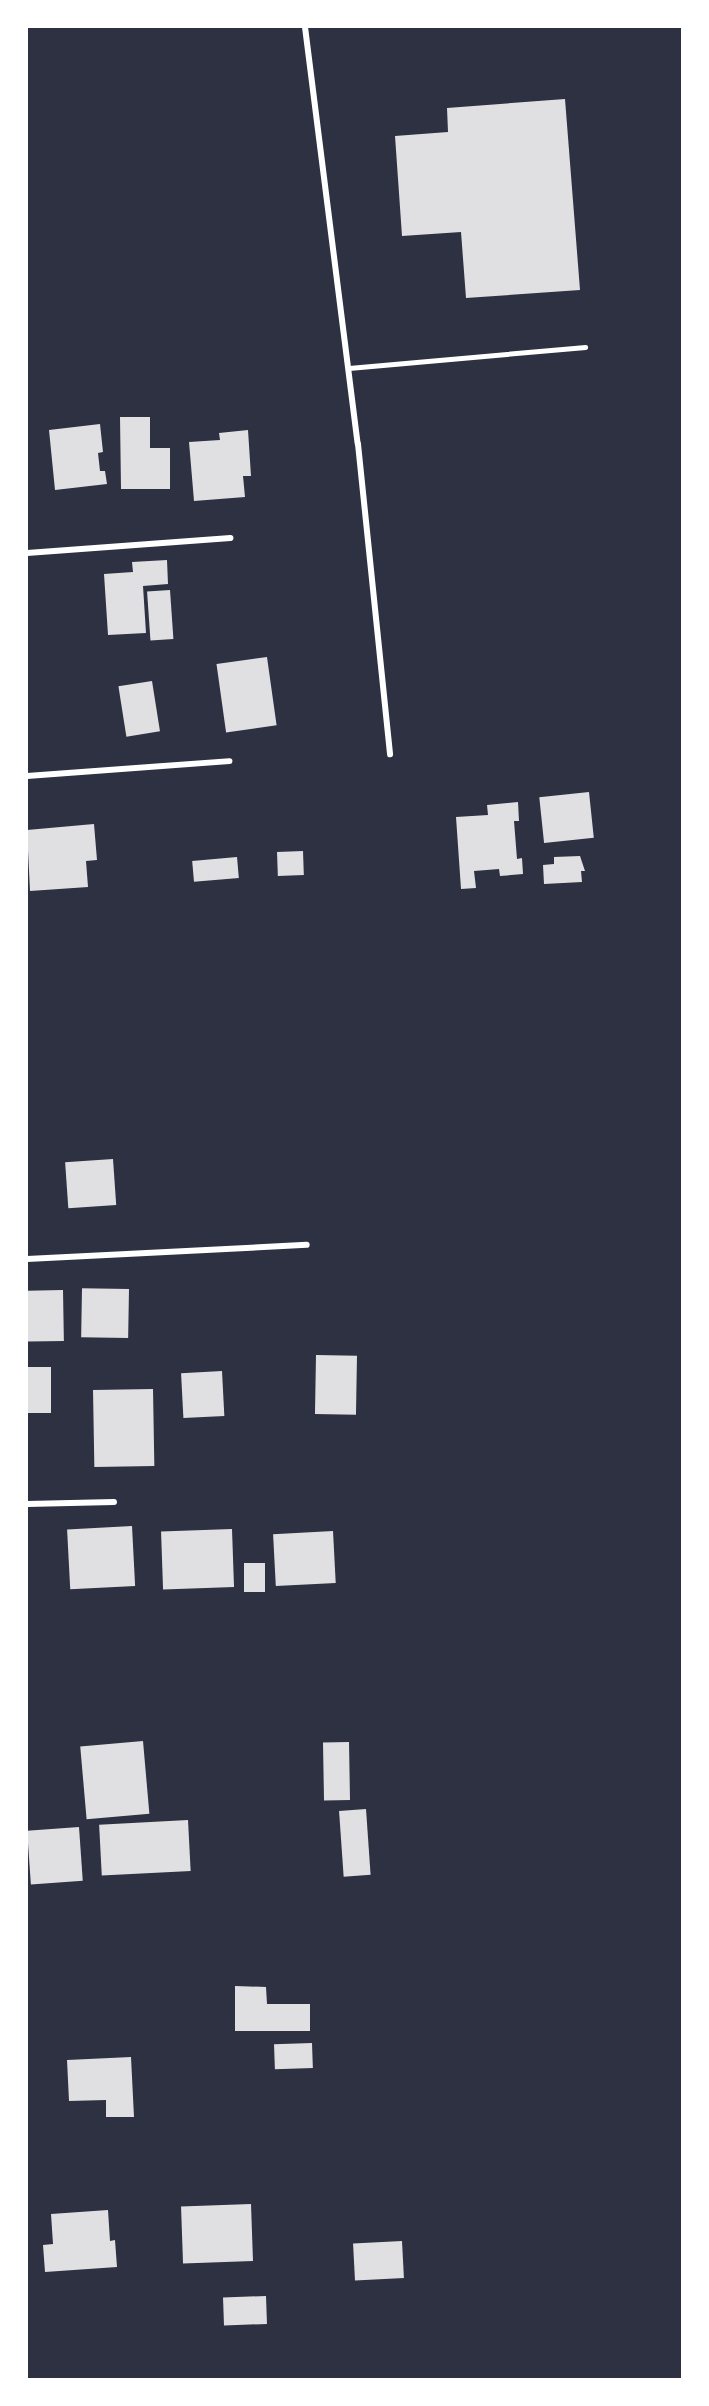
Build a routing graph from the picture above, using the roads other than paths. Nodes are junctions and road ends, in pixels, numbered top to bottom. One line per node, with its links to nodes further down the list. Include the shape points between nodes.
1 (305, 27): 3 (street)
2 (585, 347): 3 (lane)
3 (349, 368): 6 (street)
4 (230, 538): 5 (street)
5 (27, 554)
6 (390, 753)
7 (229, 761): 8 (street)
8 (27, 776)
9 (307, 1245): 10 (street)
10 (27, 1259)
11 (114, 1502): 12 (street)
12 (27, 1504)

